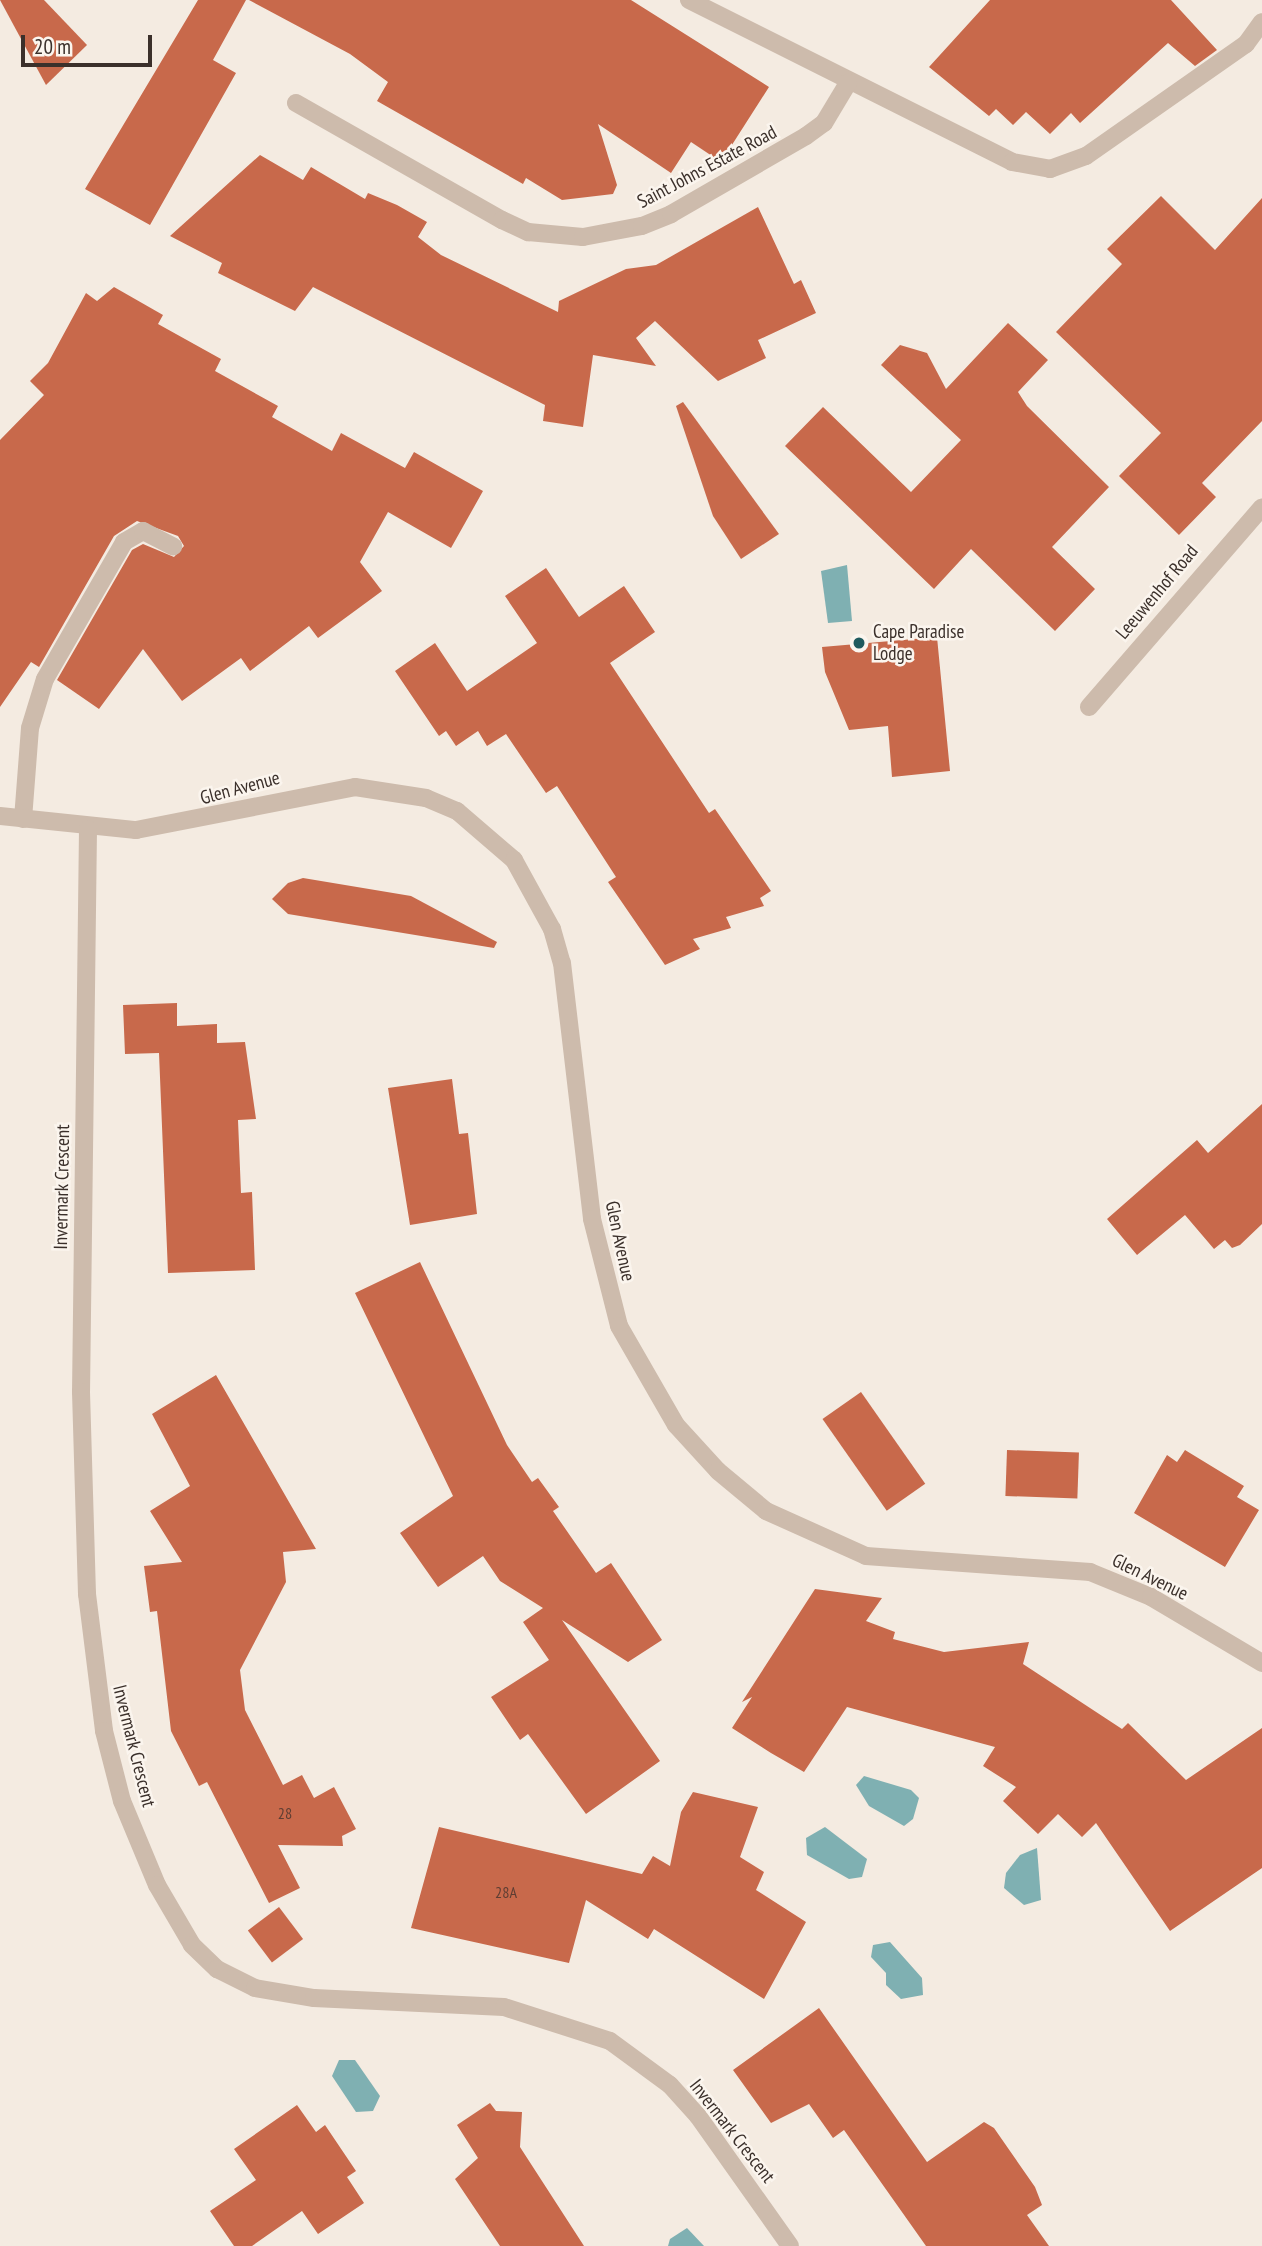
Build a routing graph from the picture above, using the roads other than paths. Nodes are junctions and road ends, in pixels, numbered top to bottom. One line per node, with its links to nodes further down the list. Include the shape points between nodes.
1 (689, 0): 3 (street)
2 (1262, 22): 3 (street, via 1246,44 1097,148 1049,169 1012,162)
3 (848, 83): 4 (street, Saint Johns Estate Road, via 824,123 806,136 671,214 642,226 583,237 528,232 502,220)
4 (296, 103)
5 (1262, 507): 7 (street, Leeuwenhof Road)
6 (173, 546): 9 (street, via 143,531 124,542 45,679 30,728)
7 (1089, 707)
8 (0, 816): 9 (street, Glen Avenue)
9 (23, 820): 10 (street, Glen Avenue)
10 (88, 829): 11 (street, Glen Avenue, via 183,824 282,798 355,788 426,798 485,830 537,895 562,963 592,1220 619,1326 663,1405 718,1471 766,1511 866,1556 1090,1572 1151,1597); 12 (street, Invermark Crescent, via 81,1392 87,1594 104,1731 122,1801 157,1885 192,1945 217,1969 255,1988 314,1998 504,2007 610,2041 670,2085 698,2116)
11 (1262, 1663)
12 (790, 2246)

